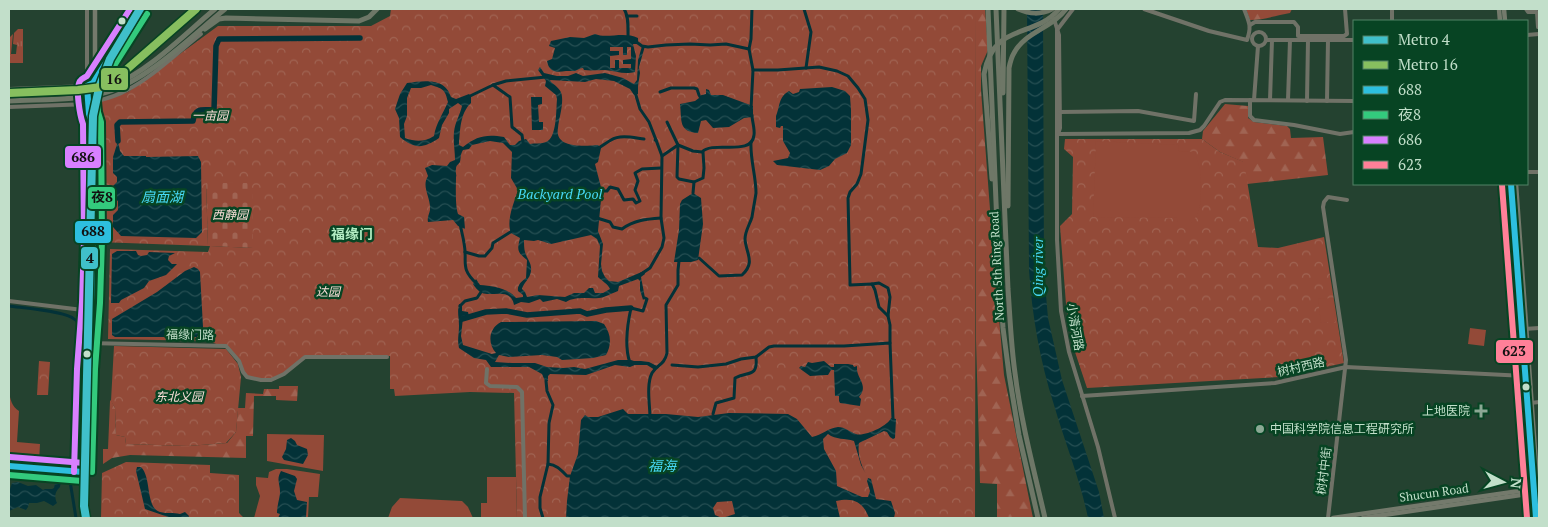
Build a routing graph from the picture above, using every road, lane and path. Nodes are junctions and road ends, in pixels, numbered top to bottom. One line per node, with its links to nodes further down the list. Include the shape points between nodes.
1 (87, 9): 34 (street)
2 (95, 9): 33 (main road)
3 (140, 9): 33 (main road)
4 (146, 9): 39 (main road)
5 (215, 9): 38 (highway, via 147,66 115,84 92,89)
6 (224, 9): 23 (highway)
7 (377, 9): 23 (highway, via 359,21 226,18)
8 (988, 9): 61 (highway, North 5th Ring Road)
9 (996, 9): 56 (highway, North 5th Ring Road)
10 (1004, 9): 56 (highway)
11 (1018, 9): 12 (highway, via 1036,14)
12 (1052, 9): 22 (street, 小清河路)
13 (1059, 9): 61 (highway, via 1048,19 1002,40 986,62 987,126)
14 (1066, 9): 60 (highway, via 1049,25 1026,39 1013,54 1009,74)
15 (1073, 9): 22 (street)
16 (1144, 9): 24 (street)
17 (1244, 9): 20 (street)
18 (1346, 9): 20 (street, via 1347,34 1344,36 1298,36 1294,22)
19 (1526, 9): 21 (street, via 1537,12)
20 (1250, 24): 24 (street)
21 (1539, 26)
22 (1057, 30): 51 (street, 小清河路); 55 (street, 小清河路)
23 (198, 33): 44 (highway, via 147,73 120,88 86,96); 48 (street, via 156,71 129,90)
24 (1247, 40): 25 (street)
25 (1252, 40): 26 (street, via 1255,33 1260,32); 32 (street)
26 (1266, 40): 27 (street); 32 (street)
27 (1272, 40): 28 (street); 42 (street)
28 (1290, 40): 29 (street); 43 (street)
29 (1308, 40): 30 (street); 45 (street)
30 (1328, 40): 31 (street); 46 (street)
31 (1353, 40)
32 (1258, 46): 41 (street)
33 (92, 83): 34 (street); 39 (main road)
34 (88, 86): 35 (street); 39 (main road)
35 (72, 87): 36 (street); 40 (street)
36 (9, 89)
37 (1196, 94): 51 (street, via 1194,121 1138,112)
38 (9, 95)
39 (91, 95): 40 (street); 48 (main road)
40 (73, 96): 49 (street)
41 (1252, 100): 42 (street); 54 (street, via 1250,116 1254,120 1340,134); 55 (street, via 1220,102 1204,126 1190,133)
42 (1270, 100): 43 (street)
43 (1288, 100): 45 (street)
44 (9, 101)
45 (1307, 101): 46 (street)
46 (1327, 101): 47 (street)
47 (1353, 101)
48 (92, 103): 49 (street); 52 (main road); 53 (main road)
49 (76, 105): 50 (street); 52 (main road)
50 (9, 107)
51 (1060, 112): 55 (street, 小清河路)
52 (90, 114): 53 (main road)
53 (92, 122): 63 (main road)
54 (1353, 132)
55 (1058, 134): 71 (street, 小清河路, via 1058,278 1065,334)
56 (1003, 149): 60 (highway, North 5th Ring Road)
57 (1511, 185): 65 (main road)
58 (1516, 185): 65 (main road)
59 (1347, 200): 68 (street, 树村中街, via 1328,197 1323,207)
60 (1006, 249): 81 (highway, North 5th Ring Road, via 1015,373)
61 (998, 250): 80 (highway, North 5th Ring Road, via 1008,374)
62 (9, 301): 63 (street)
63 (91, 311): 66 (main road)
64 (1539, 328): 65 (street)
65 (1523, 329): 70 (main road); 73 (main road)
66 (88, 343): 67 (street, 福缘门路, via 226,346 239,361 247,378 261,380 271,380 284,374 305,357); 75 (main road)
67 (387, 357)
68 (1346, 367): 70 (street, 树村西路); 71 (street, 树村西路, via 1275,383); 83 (street, 树村中街)
69 (487, 369): 79 (street, via 486,384 517,386 522,392)
70 (1525, 376): 76 (main road)
71 (1082, 396): 82 (street, 小清河路)
72 (1539, 402): 73 (street)
73 (1531, 403): 76 (main road)
74 (9, 466): 75 (street)
75 (83, 472): 78 (main road)
76 (1536, 492): 77 (main road); 84 (main road, Shucun Road); 85 (main road, Shucun Road); 86 (main road)
77 (1539, 506)
78 (83, 518)
79 (525, 518)
80 (1038, 518)
81 (1045, 518)
82 (1115, 518)
83 (1328, 518)
84 (1333, 518)
85 (1363, 518)
86 (1536, 518)

